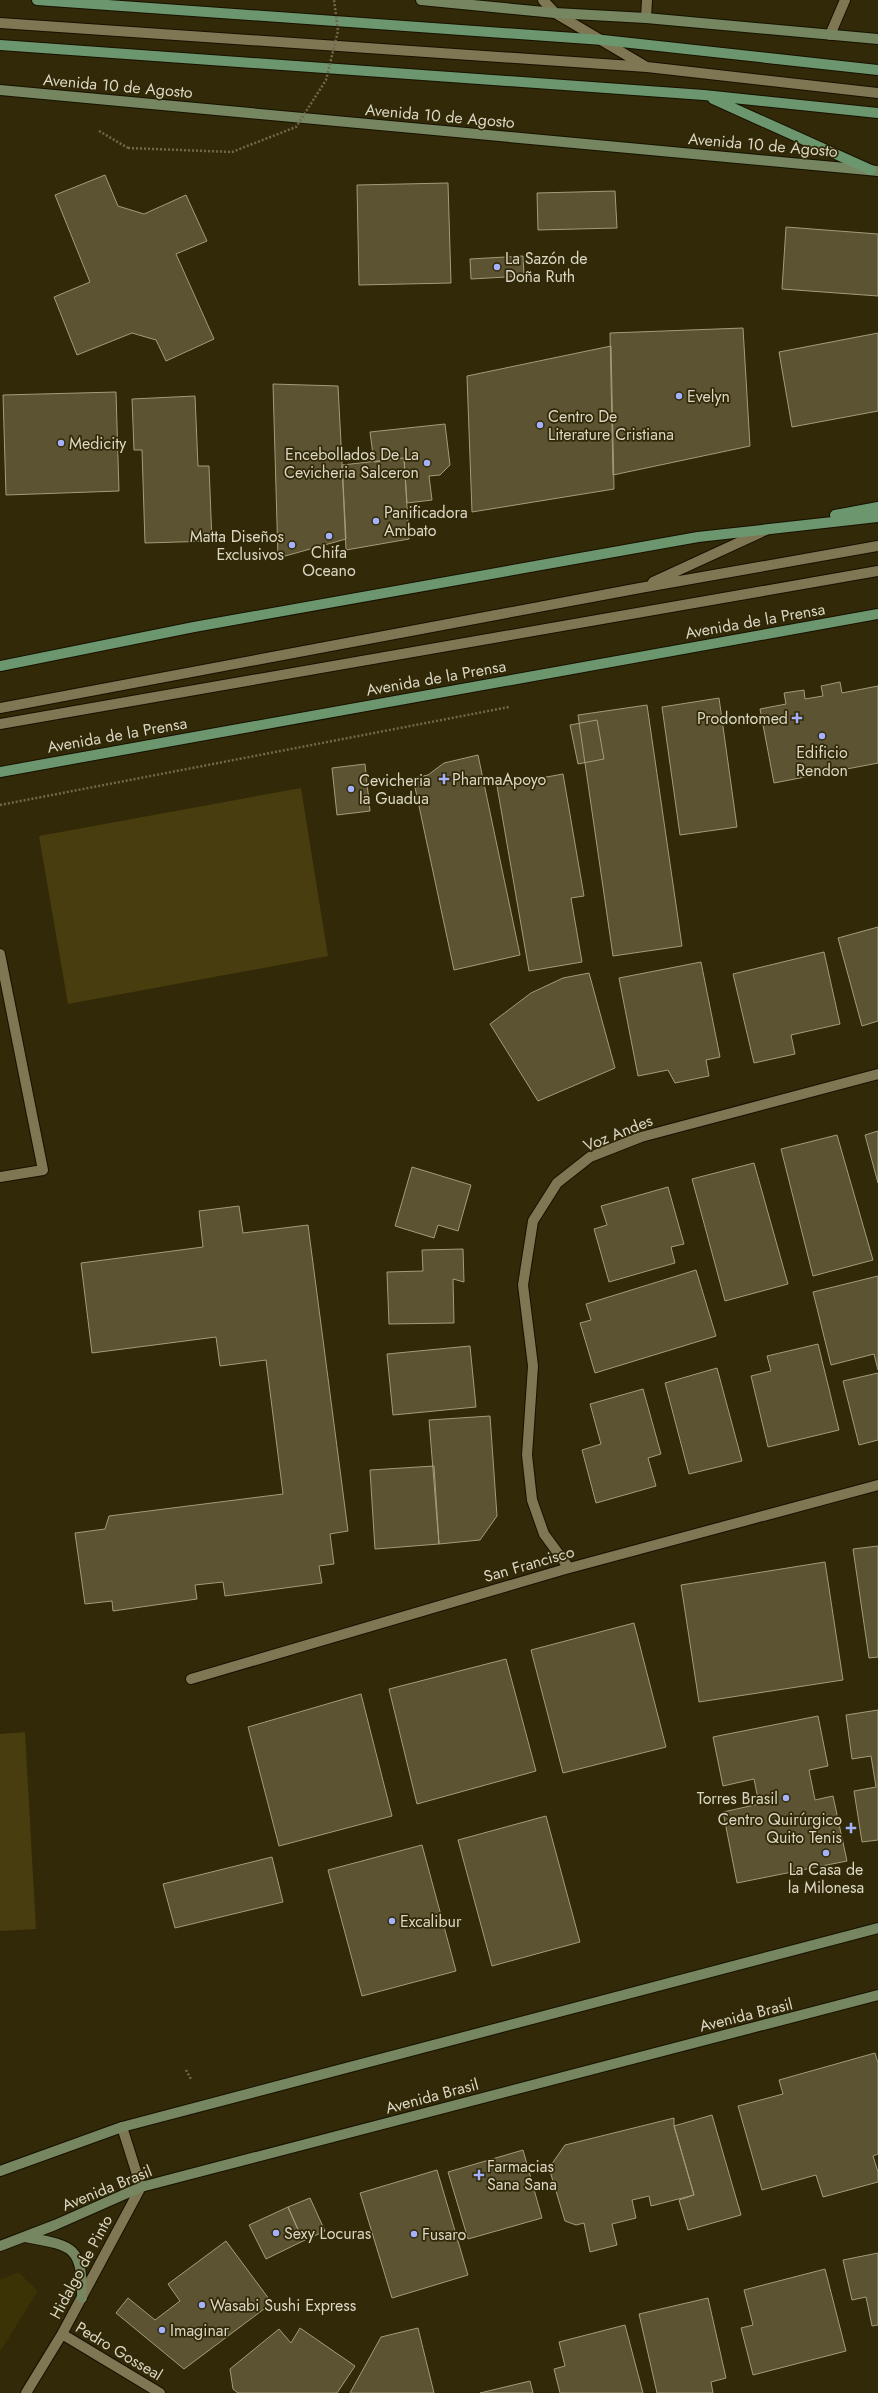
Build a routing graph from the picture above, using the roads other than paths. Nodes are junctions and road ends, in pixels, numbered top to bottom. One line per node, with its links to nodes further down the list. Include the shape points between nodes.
1 (36, 0): 11 (main road)
2 (421, 0): 6 (street)
3 (543, 0): 6 (street)
4 (647, 0): 7 (street)
5 (845, 0): 9 (street)
6 (555, 13): 7 (street); 11 (street)
7 (646, 18): 9 (street)
8 (0, 23): 13 (street)
9 (830, 35): 10 (street)
10 (878, 39)
11 (603, 40): 13 (street); 14 (main road)
12 (0, 45): 17 (main road, Avenida 10 de Agosto)
13 (647, 67): 16 (street)
14 (878, 70)
15 (0, 90): 19 (street, Avenida 10 de Agosto)
16 (878, 93)
17 (704, 95): 18 (main road, Avenida 10 de Agosto); 19 (main road)
18 (878, 113)
19 (874, 171)
20 (878, 507): 22 (main road)
21 (878, 517): 22 (main road)
22 (772, 528): 25 (street); 27 (main road, via 698,537 194,627)
23 (878, 546): 25 (street)
24 (878, 571): 29 (street)
25 (640, 588): 28 (street)
26 (878, 614): 30 (main road, Avenida de la Prensa)
27 (0, 666)
28 (0, 708)
29 (0, 724)
30 (0, 772)
31 (0, 954): 33 (street, via 43,1170)
32 (878, 1074): 35 (street, Voz Andes, via 640,1137 590,1157 557,1183 533,1221 523,1285 533,1366 526,1455 532,1500 544,1534)
33 (0, 1177)
34 (878, 1485): 35 (street, San Francisco)
35 (569, 1568): 36 (street, San Francisco)
36 (190, 1679)
37 (878, 1928): 39 (street)
38 (878, 1995): 41 (street, Avenida Brasil)
39 (122, 2127): 40 (street); 41 (street)
40 (0, 2171)
41 (141, 2187): 42 (street, Avenida Brasil, via 55,2225); 44 (street, Hidalgo de Pinto)
42 (23, 2236): 43 (street, Avenida Brasil); 44 (street, via 59,2243 73,2251 82,2269)
43 (0, 2246)
44 (82, 2298): 45 (street, Hidalgo de Pinto)
45 (62, 2334): 46 (street, Hidalgo de Pinto); 47 (street, Pedro Gosseal)
46 (26, 2393)
47 (160, 2393)

